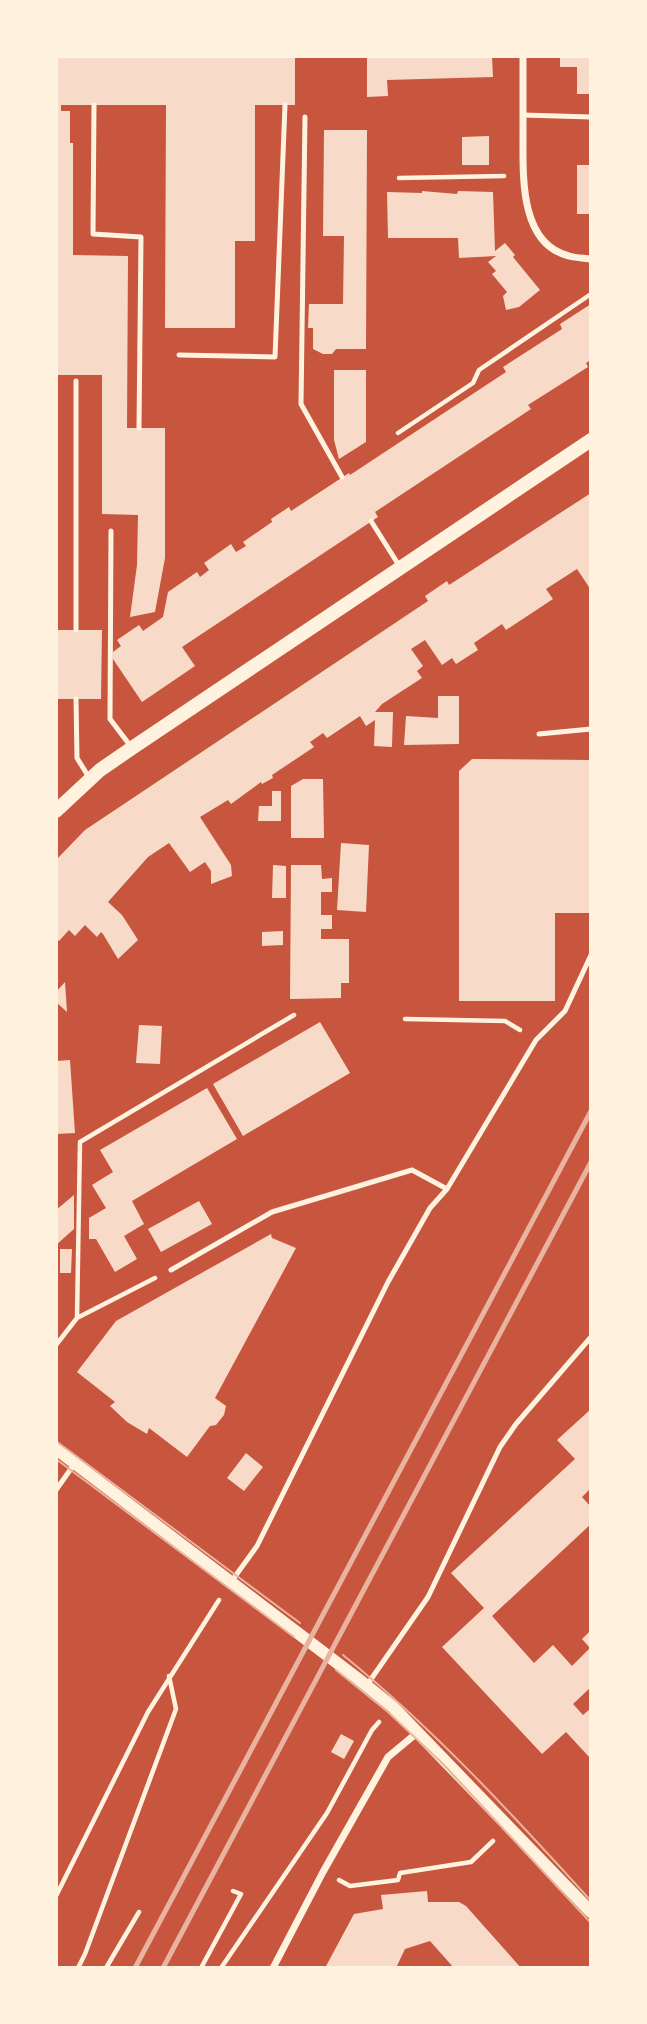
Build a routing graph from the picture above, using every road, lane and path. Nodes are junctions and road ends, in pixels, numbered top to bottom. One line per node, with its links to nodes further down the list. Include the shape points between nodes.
1 (523, 56): 4 (street)
2 (94, 105): 13 (lane, via 93,234 141,237)
3 (285, 105): 11 (lane, via 275,357)
4 (523, 115): 6 (lane); 7 (street)
5 (305, 117): 16 (lane, via 301,404)
6 (591, 117)
7 (523, 176): 8 (path); 9 (street, via 530,218 540,236 567,256)
8 (399, 177)
9 (591, 259)
10 (591, 293): 14 (path, via 479,370 473,383)
11 (178, 355)
12 (76, 380): 20 (lane)
13 (139, 428)
14 (398, 433)
15 (591, 440): 19 (main road)
16 (342, 477)
17 (371, 521): 19 (lane)
18 (111, 531): 24 (lane, via 110,719)
19 (400, 568): 24 (main road)
20 (76, 630)
21 (76, 699): 25 (lane, via 77,758)
22 (591, 729): 23 (lane)
23 (539, 734)
24 (132, 748): 25 (main road)
25 (90, 779): 26 (main road)
26 (56, 811)
27 (591, 955): 30 (lane, via 565,1011)
28 (294, 1015): 33 (path, via 80,1142)
29 (405, 1019): 30 (path, via 505,1021)
30 (536, 1040): 31 (lane)
31 (447, 1189): 32 (lane, via 412,1170 272,1212); 39 (lane, via 430,1208 388,1282 257,1546)
32 (171, 1270): 33 (path)
33 (77, 1318): 35 (path)
34 (591, 1337): 41 (lane, via 500,1447 428,1597)
35 (56, 1345)
36 (56, 1450): 37 (street)
37 (75, 1463): 38 (lane); 39 (street)
38 (56, 1490)
39 (230, 1582): 40 (path); 41 (street)
40 (169, 1676): 47 (path); 50 (path, via 176,1709)
41 (367, 1685): 42 (street)
42 (393, 1707): 43 (street); 53 (path, via 372,1730 327,1813)
43 (419, 1732): 44 (street); 45 (street, via 388,1756)
44 (508, 1825): 45 (path, via 471,1862 350,1886); 49 (street)
45 (323, 1872): 54 (street)
46 (233, 1891): 52 (path, via 241,1894)
47 (56, 1896)
48 (139, 1912): 51 (path)
49 (591, 1912)
50 (78, 1968)
51 (106, 1968)
52 (201, 1968)
53 (221, 1968)
54 (273, 1968)

